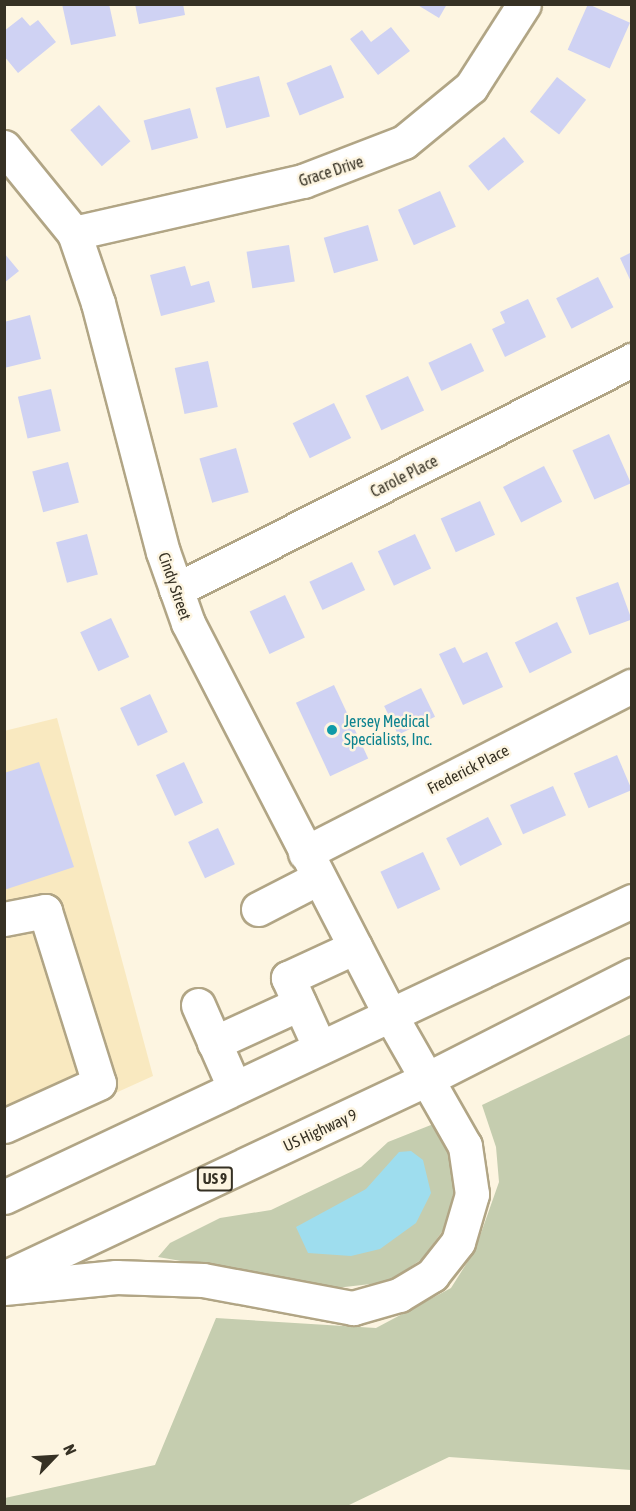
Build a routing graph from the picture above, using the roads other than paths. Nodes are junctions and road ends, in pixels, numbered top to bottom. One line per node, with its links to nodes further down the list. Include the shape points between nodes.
1 (524, 4): 3 (main road, Grace Drive, via 471,87 404,142 303,181)
2 (4, 147): 3 (main road, Cindy Street)
3 (74, 233): 5 (main road, Cindy Street)
4 (632, 360): 5 (main road, Carole Place)
5 (176, 590): 7 (main road, Cindy Street)
6 (632, 686): 7 (main road, Frederick Place)
7 (312, 865): 9 (main road, Frederick Place); 11 (main road, Cindy Street)
8 (632, 902): 15 (main road)
9 (258, 909)
10 (4, 919): 20 (main road, via 45,911 99,1083)
11 (355, 947): 13 (main road, via 288,978); 15 (main road, Cindy Street)
12 (632, 975): 18 (main road, US Highway 9 / US 9)
13 (299, 1004): 16 (main road); 17 (main road)
14 (198, 1005): 16 (main road)
15 (389, 1013): 17 (main road); 18 (main road, Cindy Street)
16 (214, 1043): 19 (main road)
17 (320, 1046): 19 (main road)
18 (425, 1080): 22 (main road, US Highway 9 / US 9); 23 (main road, Cindy Street, via 465,1146 472,1194 458,1242 432,1275 399,1294 353,1308 203,1280 116,1277)
19 (234, 1087): 21 (main road)
20 (4, 1126)
21 (4, 1197)
22 (4, 1278)
23 (4, 1287)

